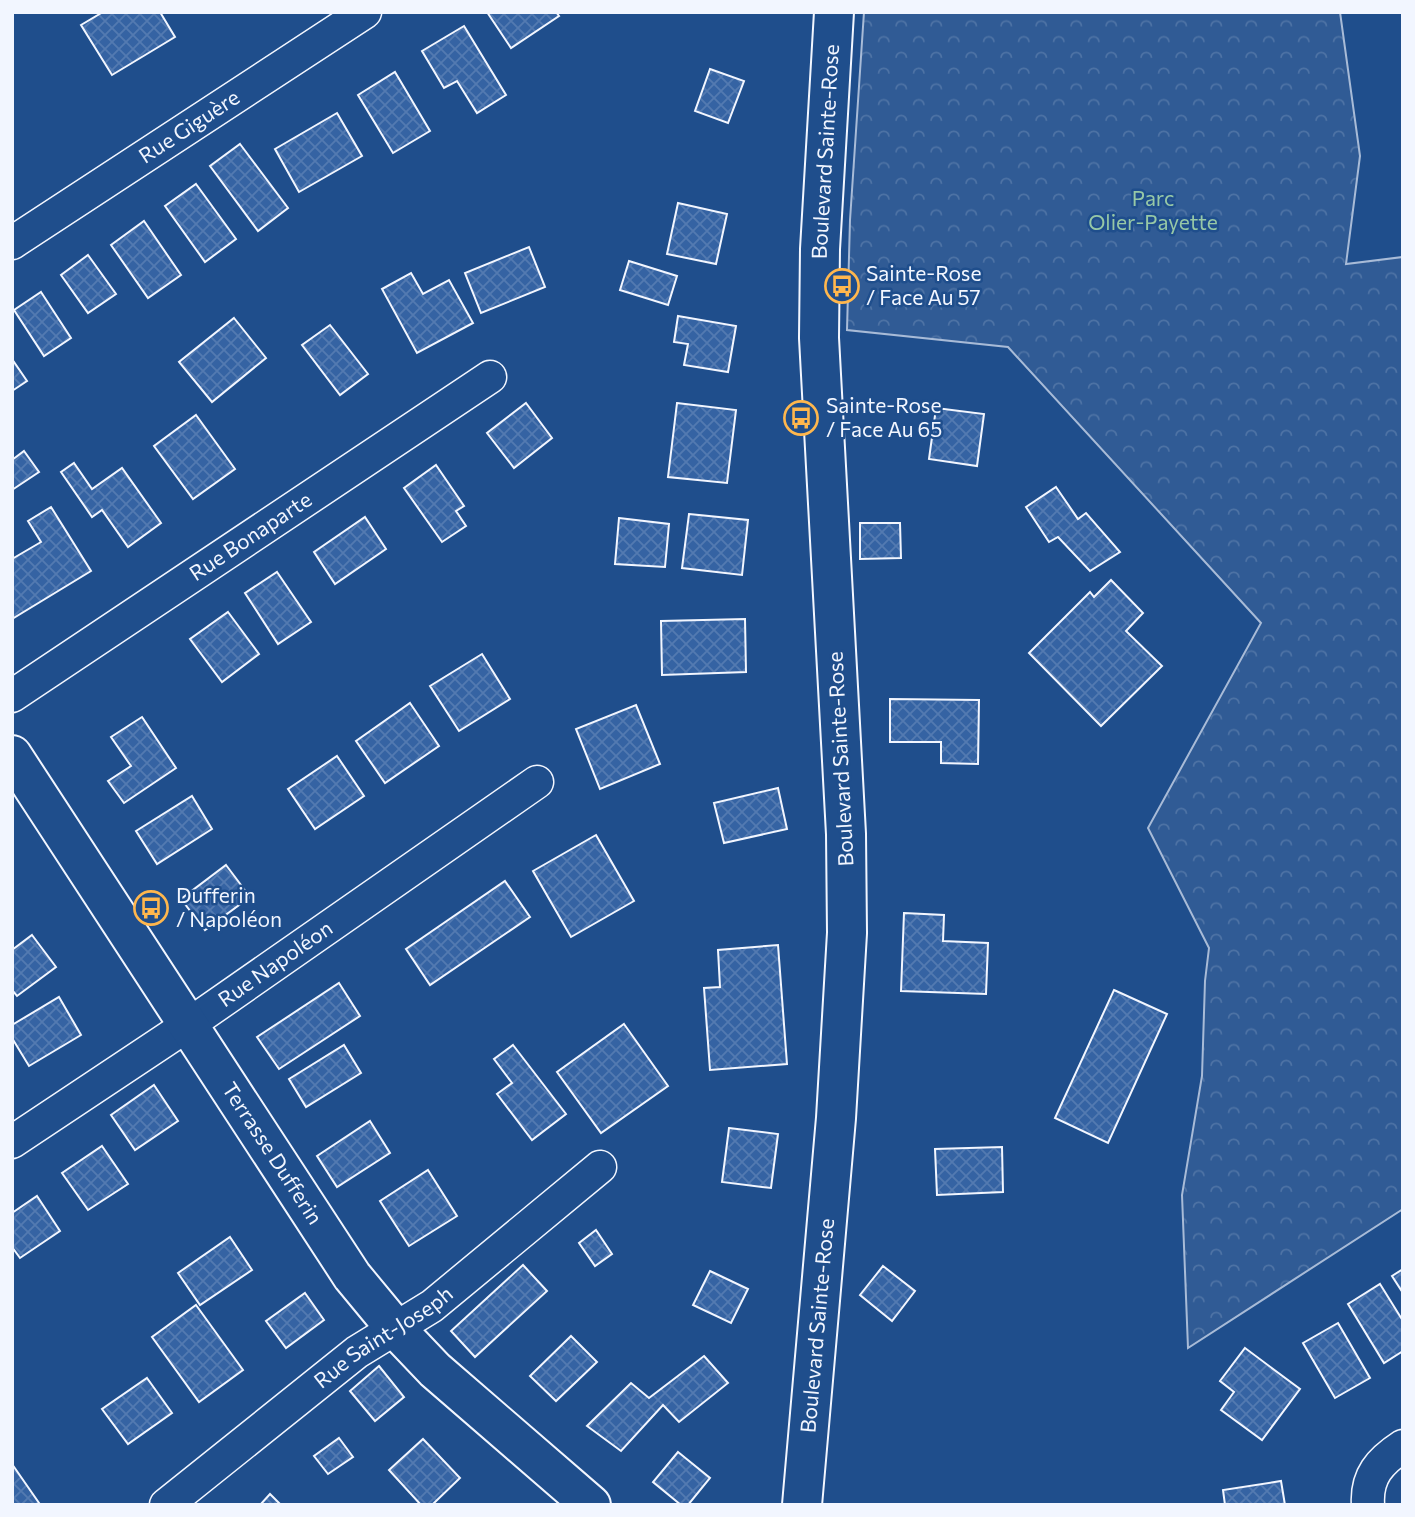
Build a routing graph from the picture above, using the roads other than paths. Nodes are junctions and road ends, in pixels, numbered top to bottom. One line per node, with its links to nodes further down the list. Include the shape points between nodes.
1 (365, 12): 3 (street, Rue Giguère)
2 (834, 12): 15 (street, Boulevard Sainte-Rose, via 819,338 846,834 847,933 836,1118)
3 (12, 243)
4 (490, 377): 5 (street, Rue Bonaparte)
5 (12, 696)
6 (12, 755): 8 (street, Terrasse Dufferin)
7 (537, 782): 8 (street, Rue Napoléon)
8 (188, 1025): 9 (street, Rue Napoléon); 11 (street, Terrasse Dufferin, via 352,1276)
9 (12, 1142)
10 (600, 1167): 11 (street, Rue Saint-Joseph, via 432,1306)
11 (395, 1328): 13 (street, Rue Saint-Joseph, via 357,1352); 14 (street, Terrasse Dufferin, via 463,1395)
12 (1403, 1446): 16 (street, via 1376,1467 1368,1488)
13 (166, 1505)
14 (591, 1505)
15 (802, 1505)
16 (1368, 1505)

